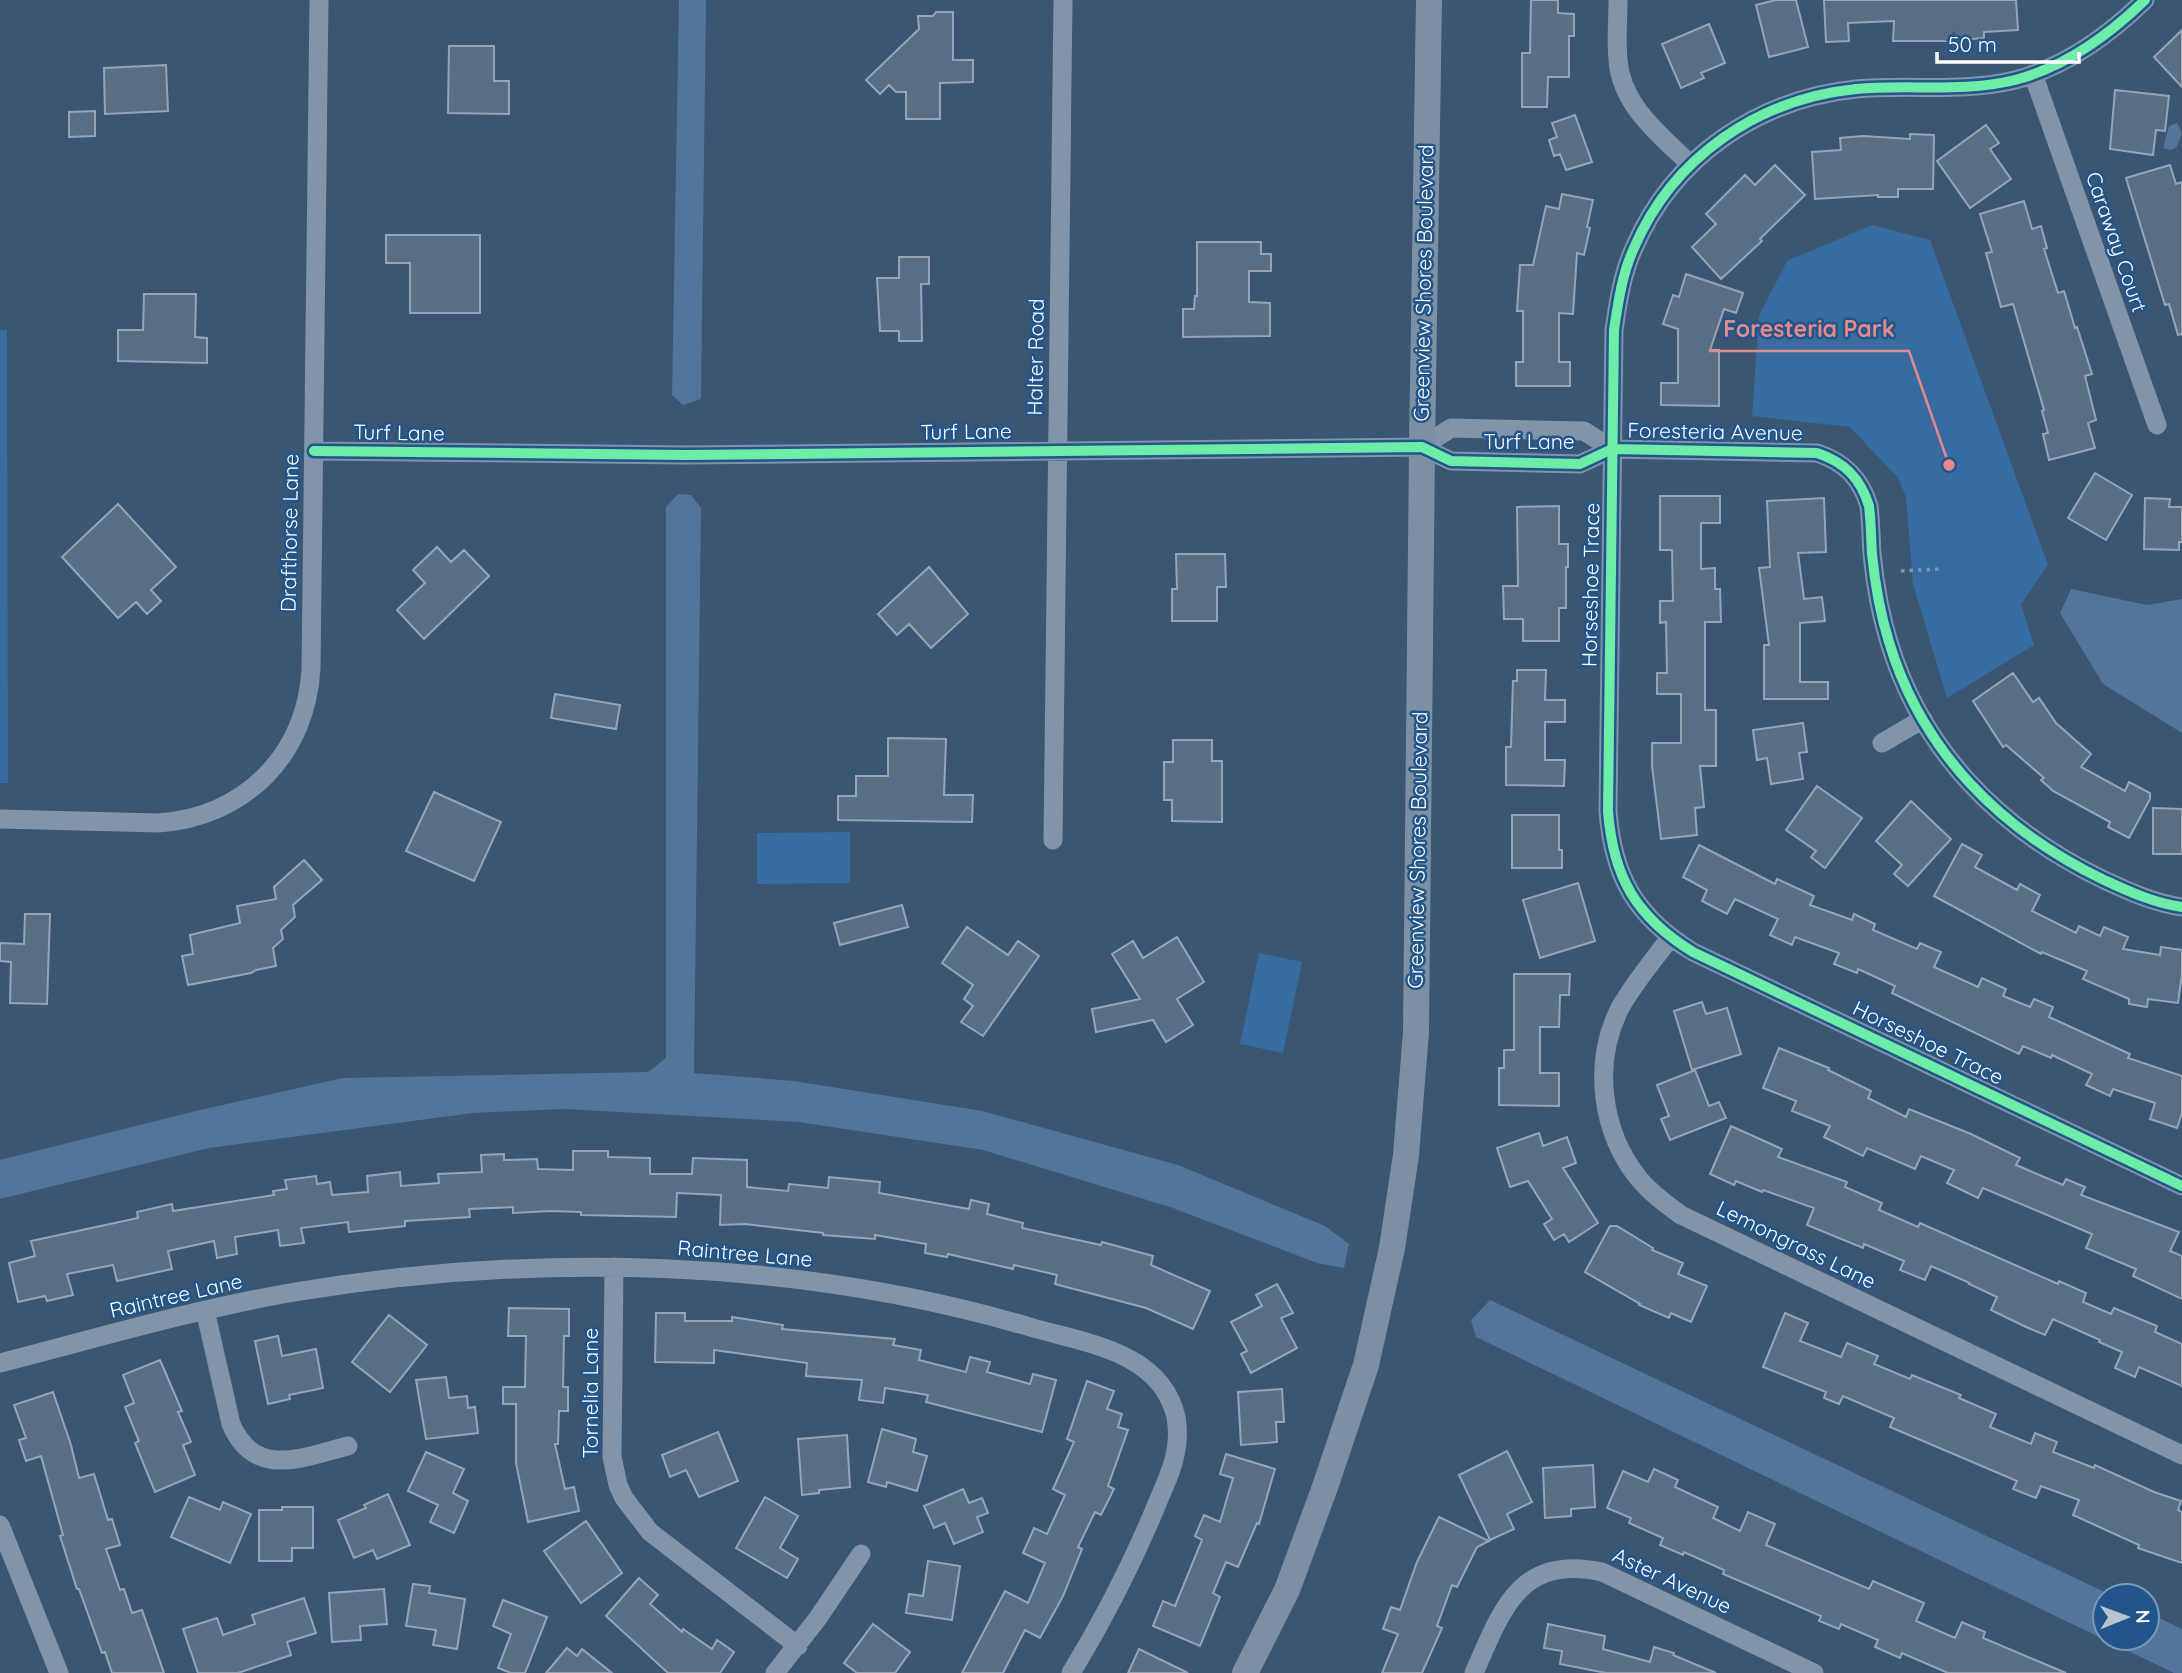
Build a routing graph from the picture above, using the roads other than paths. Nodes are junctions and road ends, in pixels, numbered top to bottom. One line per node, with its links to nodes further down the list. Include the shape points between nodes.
1 (319, 0): 12 (street, Drafthorse Lane)
2 (1063, 0): 11 (street, Halter Road)
3 (1429, 0): 9 (street, Greenview Shores Boulevard)
4 (1618, 0): 7 (street, via 1618,61 1630,99)
5 (2145, 0): 6 (street, Horseshoe Trace, via 2102,38)
6 (2033, 74): 7 (street, Horseshoe Trace, via 1983,87 1859,89 1793,101 1746,122); 8 (street, Caraway Court)
7 (1690, 164): 10 (street, Horseshoe Trace, via 1648,218 1622,286 1614,330)
8 (2157, 425)
9 (1422, 447): 10 (street, Turf Lane, via 1451,461 1580,464); 10 (street, Turf Lane, via 1451,428 1584,431); 11 (street, Turf Lane); 31 (street, Greenview Shores Boulevard, via 1416,1032 1406,1155 1392,1248 1366,1365 1287,1590)
10 (1612, 449): 13 (street, Foresteria Avenue, via 1803,451 1830,457 1851,472 1870,506 1878,598 1889,643); 18 (street, Horseshoe Trace, via 1610,838 1626,887 1640,909)
11 (1058, 450): 12 (street, Turf Lane, via 686,455); 16 (street, Halter Road)
12 (314, 451): 15 (street, Drafthorse Lane, via 310,685 295,735 265,778 233,802 184,820)
13 (1923, 719): 14 (street); 17 (street, Foresteria Avenue, via 1958,770 2037,843 2134,894)
14 (1882, 743)
15 (0, 819)
16 (1053, 840)
17 (2182, 907)
18 (1670, 938): 19 (street, Horseshoe Trace); 24 (street, Lemongrass Lane, via 1620,1009 1610,1033 1603,1085 1606,1111 1625,1160 1659,1200 1681,1215)
19 (2182, 1186)
20 (614, 1267): 21 (street, Raintree Lane, via 489,1270 377,1280); 27 (street, Tornelia Lane, via 612,1457 624,1498 650,1532); 30 (street, Raintree Lane, via 730,1273 889,1294 1015,1323 1119,1354 1144,1367 1171,1402 1178,1431 1176,1453 1149,1522)
21 (205, 1310): 22 (street, Raintree Lane); 23 (street, via 232,1424 246,1449 279,1461)
22 (0, 1363)
23 (348, 1446)
24 (2182, 1455)
25 (0, 1525): 28 (street)
26 (861, 1554): 27 (street)
27 (798, 1646): 29 (street)
28 (59, 1673)
29 (775, 1673)
30 (1071, 1673)
31 (1245, 1673)
32 (1474, 1673): 33 (street, Aster Avenue, via 1509,1600 1544,1574 1573,1568 1602,1572)
33 (1814, 1673)

